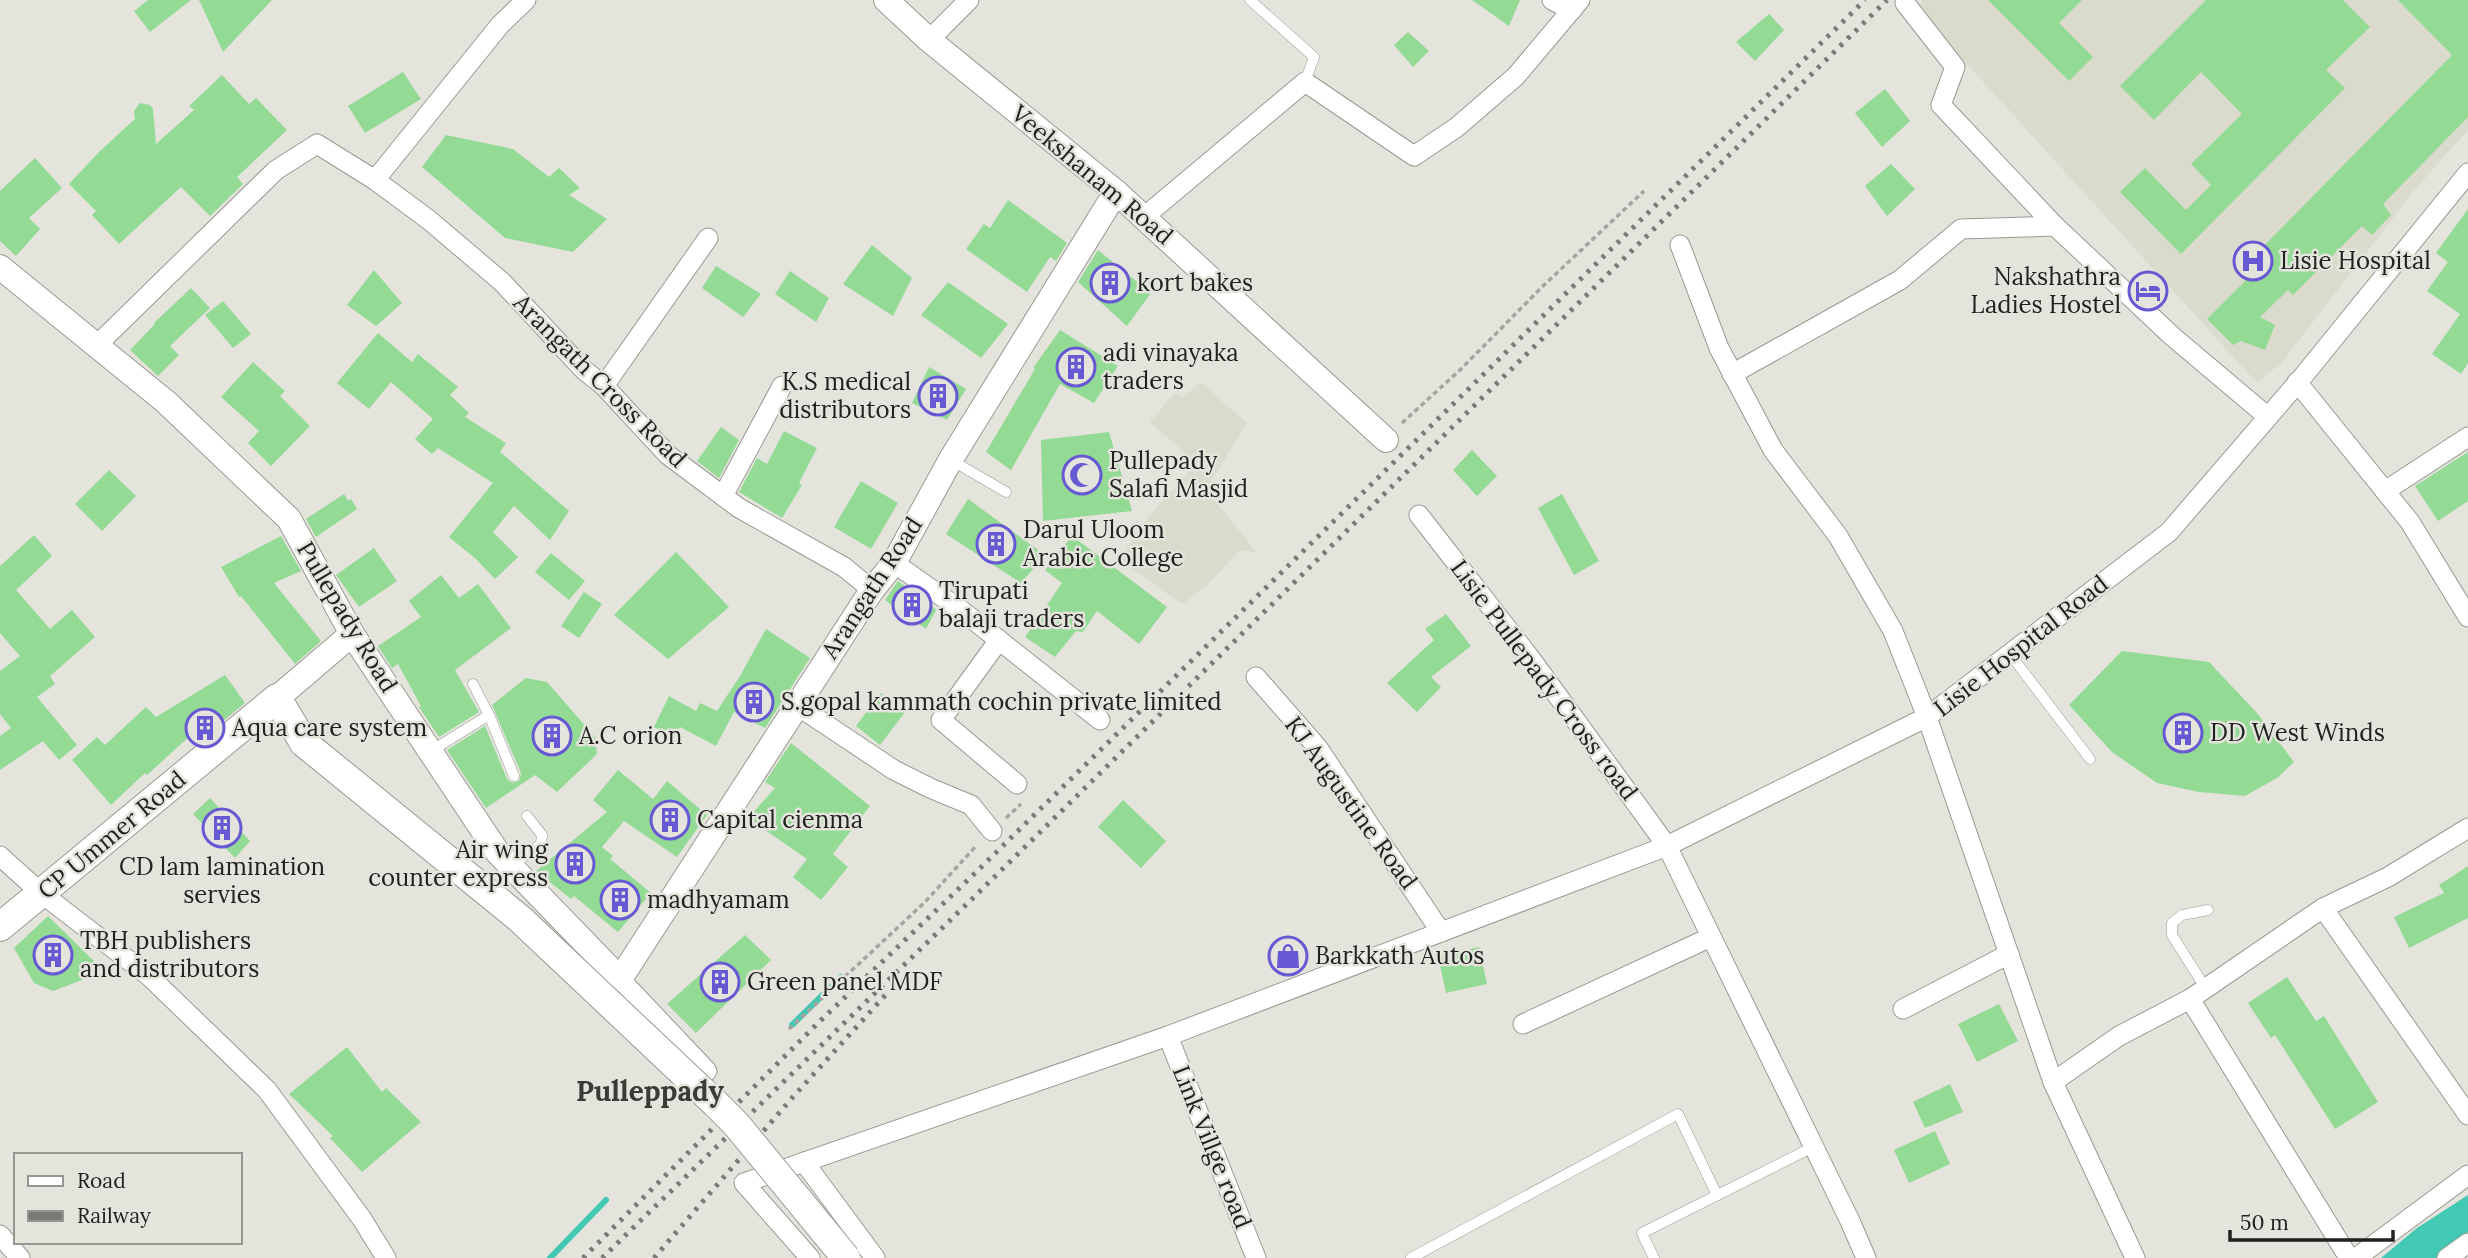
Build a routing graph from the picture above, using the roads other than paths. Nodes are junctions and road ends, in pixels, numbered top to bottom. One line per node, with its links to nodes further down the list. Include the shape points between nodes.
1 (526, 0): 11 (street, via 500,25)
2 (886, 0): 8 (street, Veekshanam Road)
3 (969, 0): 8 (street)
4 (1250, 0): 9 (lane, via 1314,57)
5 (1552, 0): 7 (street)
6 (1905, 3): 14 (street, via 1955,67 1941,105)
7 (1576, 5): 9 (street, via 1516,76 1457,127 1414,156)
8 (929, 40): 12 (street, Veekshanam Road)
9 (1305, 82): 13 (street)
10 (2468, 173): 20 (street, Lisie Hospital Road)
11 (375, 180): 18 (street, Arangath Cross Road, via 317,144 276,170); 21 (street, Arangath Cross Road, via 502,282)
12 (1116, 192): 13 (street, Veekshanam Road); 26 (street, Arangath Road)
13 (1144, 217): 25 (street, Veekshanam Road)
14 (2055, 226): 19 (street, via 1961,229 1900,281); 23 (street, via 2172,337)
15 (708, 238): 21 (street)
16 (1681, 245): 19 (street)
17 (0, 267): 18 (street, Pullepady Road)
18 (96, 346): 34 (street, Pullepady Road, via 166,402 289,519)
19 (1732, 374): 42 (street, via 1773,450 1838,536 1893,631)
20 (2297, 382): 23 (street, Lisie Hospital Road); 27 (street)
21 (604, 386): 29 (street, Arangath Cross Road, via 668,455)
22 (782, 386): 29 (street)
23 (2267, 417): 36 (street, Lisie Hospital Road, via 2169,532)
24 (2468, 437): 27 (street)
25 (1386, 440)
26 (951, 460): 28 (lane); 31 (street, Arangath Road)
27 (2385, 491): 33 (street, via 2410,522)
28 (1006, 492)
29 (723, 496): 32 (street, Arangath Cross Road, via 844,567)
30 (1419, 515): 53 (street, Lisie Pullepady Cross road)
31 (894, 563): 32 (street, Arangath Road); 35 (street)
32 (872, 590): 40 (street, Arangath Road)
33 (2468, 617)
34 (352, 634): 39 (street, CP Ummer Road); 46 (street, Pullepady Road)
35 (999, 640): 43 (street); 49 (street, via 941,720)
36 (2010, 654): 42 (street, Lisie Hospital Road); 47 (lane)
37 (1256, 677): 60 (street, KJ Augustine Road, via 1318,748)
38 (473, 684): 41 (lane)
39 (277, 698): 44 (main road, CP Ummer Road); 45 (main road)
40 (802, 698): 52 (street, via 807,712 881,762 971,805); 63 (street, Arangath Road)
41 (489, 715): 46 (lane); 48 (lane)
42 (1927, 717): 53 (street); 62 (street, Lisie Hospital Road)
43 (1100, 720)
44 (248, 722): 45 (main road); 56 (main road, CP Ummer Road)
45 (304, 743): 80 (main road, bridge, via 519,918 715,1103)
46 (430, 751): 55 (street, Pullepady Road)
47 (2090, 759)
48 (514, 776)
49 (1021, 792)
50 (527, 816): 55 (lane, via 542,835 541,844)
51 (2468, 828): 57 (street, via 2388,877)
52 (992, 831)
53 (1667, 846): 60 (street); 61 (street, Lisie Pullepady Cross road)
54 (0, 856): 56 (street)
55 (511, 866): 63 (street, Pullepady Road)
56 (41, 893): 59 (main road, CP Ummer Road); 78 (street, via 149,976 267,1090)
57 (2323, 908): 64 (street); 70 (street)
58 (2208, 910): 64 (lane, via 2182,915 2172,923 2172,935)
59 (0, 927)
60 (1441, 932): 67 (street)
61 (1711, 937): 66 (street); 71 (street, Lisie Pullepady Cross road)
62 (2009, 954): 65 (street); 69 (street, Lisie Hospital Road)
63 (620, 979): 68 (street, Pullepady Road)
64 (2198, 994): 69 (street, via 2119,1036); 87 (street)
65 (1903, 1009)
66 (1523, 1024)
67 (1168, 1036): 72 (street); 82 (street, Link Villge road)
68 (707, 1071)
69 (2053, 1082): 86 (street, Lisie Hospital Road)
70 (2468, 1115)
71 (1814, 1147): 74 (lane); 85 (street, Lisie Pullepady Cross road)
72 (804, 1162): 79 (street, via 744,1183); 81 (street)
73 (2468, 1175): 88 (street)
74 (1717, 1195): 83 (lane, via 1678,1114); 84 (lane, via 1642,1233)
75 (0, 1235): 77 (street)
76 (2468, 1243): 89 (street)
77 (20, 1258)
78 (386, 1258)
79 (810, 1258)
80 (846, 1258)
81 (875, 1258)
82 (1256, 1258)
83 (1411, 1258)
84 (1654, 1258)
85 (1866, 1258)
86 (2136, 1258)
87 (2349, 1258)
88 (2357, 1258)
89 (2447, 1258)

